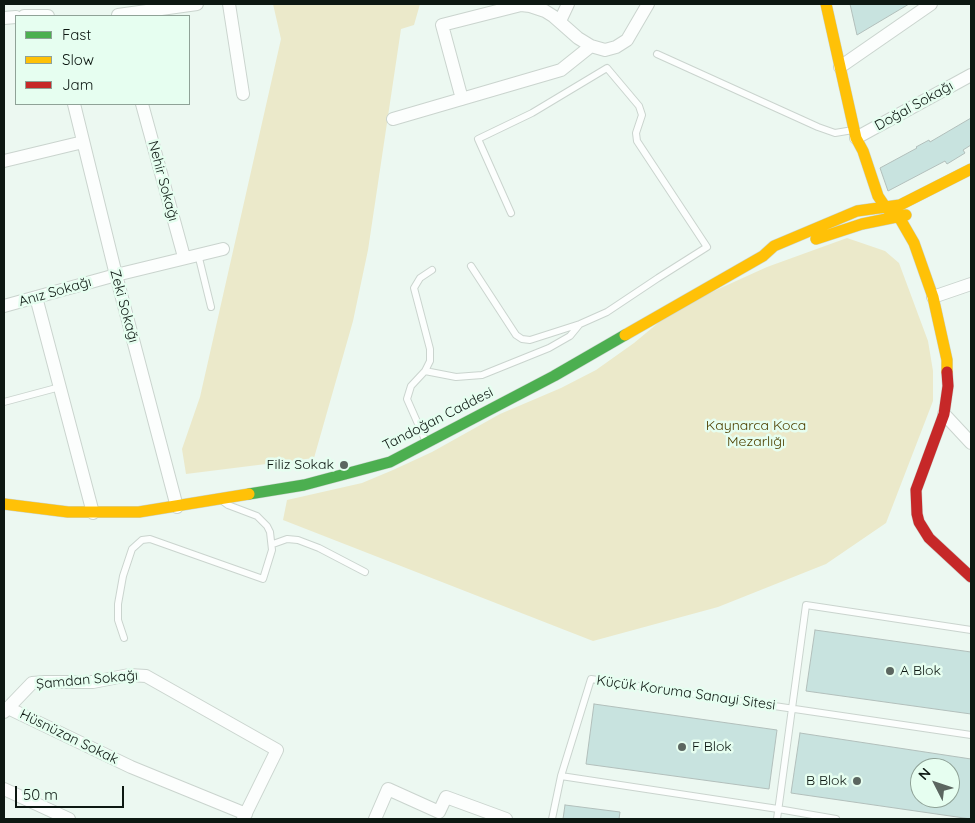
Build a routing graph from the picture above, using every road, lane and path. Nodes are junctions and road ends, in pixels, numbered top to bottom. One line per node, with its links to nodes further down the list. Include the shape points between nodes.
1 (197, 4): 8 (street)
2 (229, 4): 14 (street)
3 (521, 4): 9 (street, via 537,8); 15 (street, via 442,25)
4 (568, 4): 9 (street)
5 (648, 4): 10 (street, via 627,40 605,50)
6 (826, 4): 12 (street)
7 (931, 4): 12 (street)
8 (117, 12)
9 (560, 21): 10 (street)
10 (591, 46): 15 (street, via 560,70)
11 (658, 54): 19 (lane, via 835,133)
12 (840, 67): 19 (street)
13 (971, 75): 19 (street, Doğal Sokağı)
14 (243, 94)
15 (462, 99): 18 (street)
16 (74, 105): 20 (street, Zeki Sokağı)
17 (142, 105): 33 (street, Nehir Sokağı)
18 (393, 119)
19 (855, 134): 23 (street); 26 (street)
20 (83, 142): 21 (street); 36 (street, Zeki Sokağı)
21 (4, 161)
22 (971, 169): 26 (street, Tandoğan Caddesi, via 900,205)
23 (860, 178)
24 (971, 179): 28 (street, Tandoğan Caddesi)
25 (865, 194): 26 (street)
26 (880, 208): 28 (street); 29 (street); 32 (street, Tandoğan Caddesi, via 857,211 819,226 774,246)
27 (511, 213): 42 (lane, via 478,139 532,113 607,68 640,106 642,115 637,141 707,247 608,312)
28 (899, 217): 29 (street, Tandoğan Caddesi); 39 (street, via 914,244)
29 (895, 234): 32 (street, Tandoğan Caddesi, via 862,224 780,255); 43 (street)
30 (223, 249): 31 (street, Anız Sokağı)
31 (198, 254): 33 (street, Anız Sokağı); 41 (lane)
32 (763, 256): 48 (street, Tandoğan Caddesi, via 554,376)
33 (184, 257): 36 (street, Anız Sokağı)
34 (471, 266): 42 (lane, via 518,338 530,340)
35 (432, 270): 44 (lane, via 420,278 414,288 430,349 430,361)
36 (116, 275): 38 (street, Anız Sokağı); 52 (street, Zeki Sokağı)
37 (971, 284): 39 (street)
38 (36, 297): 40 (street, Anız Sokağı); 45 (street)
39 (933, 297): 43 (street)
40 (4, 306)
41 (211, 306)
42 (580, 324): 44 (lane, via 570,336 549,348 482,374 456,378)
43 (945, 350): 47 (street, via 948,376)
44 (425, 371): 48 (lane, via 407,398)
45 (60, 387): 46 (lane); 53 (street)
46 (4, 402)
47 (944, 414): 49 (street); 55 (street, via 916,490 916,505 919,522 929,538)
48 (426, 443): 50 (street, Tandoğan Caddesi, via 390,462 304,485)
49 (971, 443)
50 (222, 499): 52 (street, Tandoğan Caddesi); 54 (lane, via 228,505 257,516 270,532)
51 (4, 504): 53 (street, Tandoğan Caddesi)
52 (178, 507): 53 (street, Tandoğan Caddesi)
53 (93, 513)
54 (272, 544): 56 (lane, via 287,539 298,540); 58 (lane, via 263,579 150,539 138,542 123,576 118,604 118,620)
55 (969, 571)
56 (365, 572)
57 (971, 630): 59 (lane, Küçük Koruma Sanayi Sitesi, via 806,605)
58 (124, 638)
59 (792, 707): 61 (lane, Küçük Koruma Sanayi Sitesi); 62 (lane, Küçük Koruma Sanayi Sitesi, via 591,679); 64 (lane, Küçük Koruma Sanayi Sitesi)
60 (6, 710): 66 (street, Hüsnüzan Sokak); 66 (street, Şamdan Sokağı, via 32,683 93,682 129,675 146,676 277,750)
61 (971, 734)
62 (561, 776): 64 (lane); 70 (lane, Küçük Koruma Sanayi Sitesi)
63 (4, 789): 67 (street)
64 (778, 809): 71 (lane, Küçük Koruma Sanayi Sitesi); 72 (lane)
65 (438, 816): 68 (street, via 388,789); 69 (street, via 446,797)
66 (244, 817)
67 (69, 819)
68 (375, 819)
69 (506, 819)
70 (552, 819)
71 (777, 819)
72 (836, 819)

